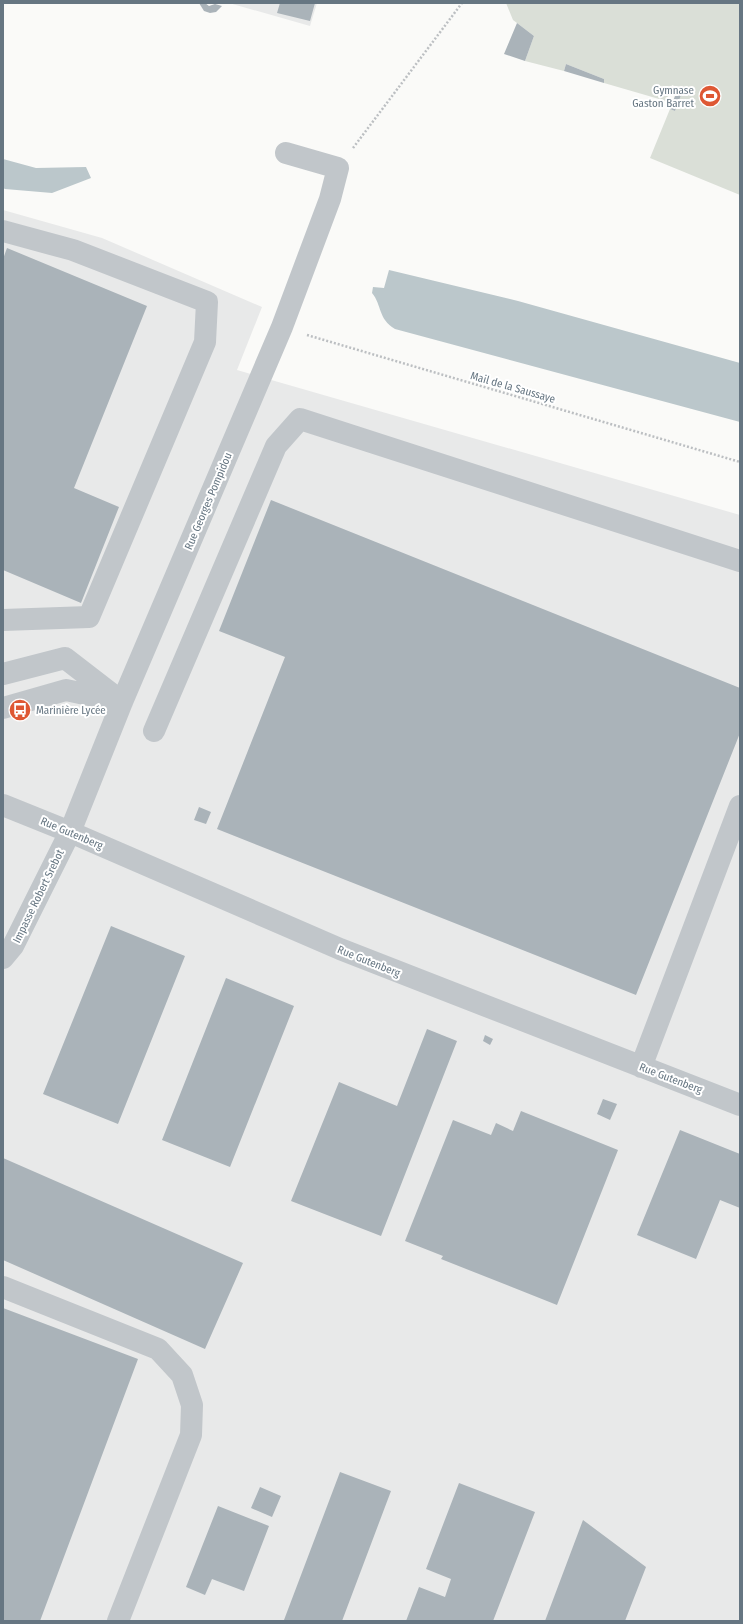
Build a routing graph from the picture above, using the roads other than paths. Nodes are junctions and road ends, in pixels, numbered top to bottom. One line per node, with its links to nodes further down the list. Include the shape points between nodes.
1 (286, 153): 6 (street, Rue Georges Pompidou, via 338,168 330,199 282,327)
2 (3, 231): 4 (street, via 73,250 207,302 205,342 89,617)
3 (740, 561): 8 (street, via 300,419 276,446)
4 (3, 620)
5 (3, 674): 6 (street, via 64,658)
6 (122, 702): 7 (street, via 66,690); 11 (street, Rue Georges Pompidou)
7 (3, 708)
8 (154, 731)
9 (3, 805): 11 (street, Rue Gutenberg)
10 (740, 806): 13 (street)
11 (70, 832): 12 (street, Impasse Robert Srebot, via 13,946); 13 (street, Rue Gutenberg, via 340,949)
12 (3, 958)
13 (641, 1067): 14 (street, Rue Gutenberg)
14 (740, 1105)
15 (3, 1287): 16 (street, via 158,1349 182,1375 185,1383 192,1405 191,1435)
16 (118, 1621)

